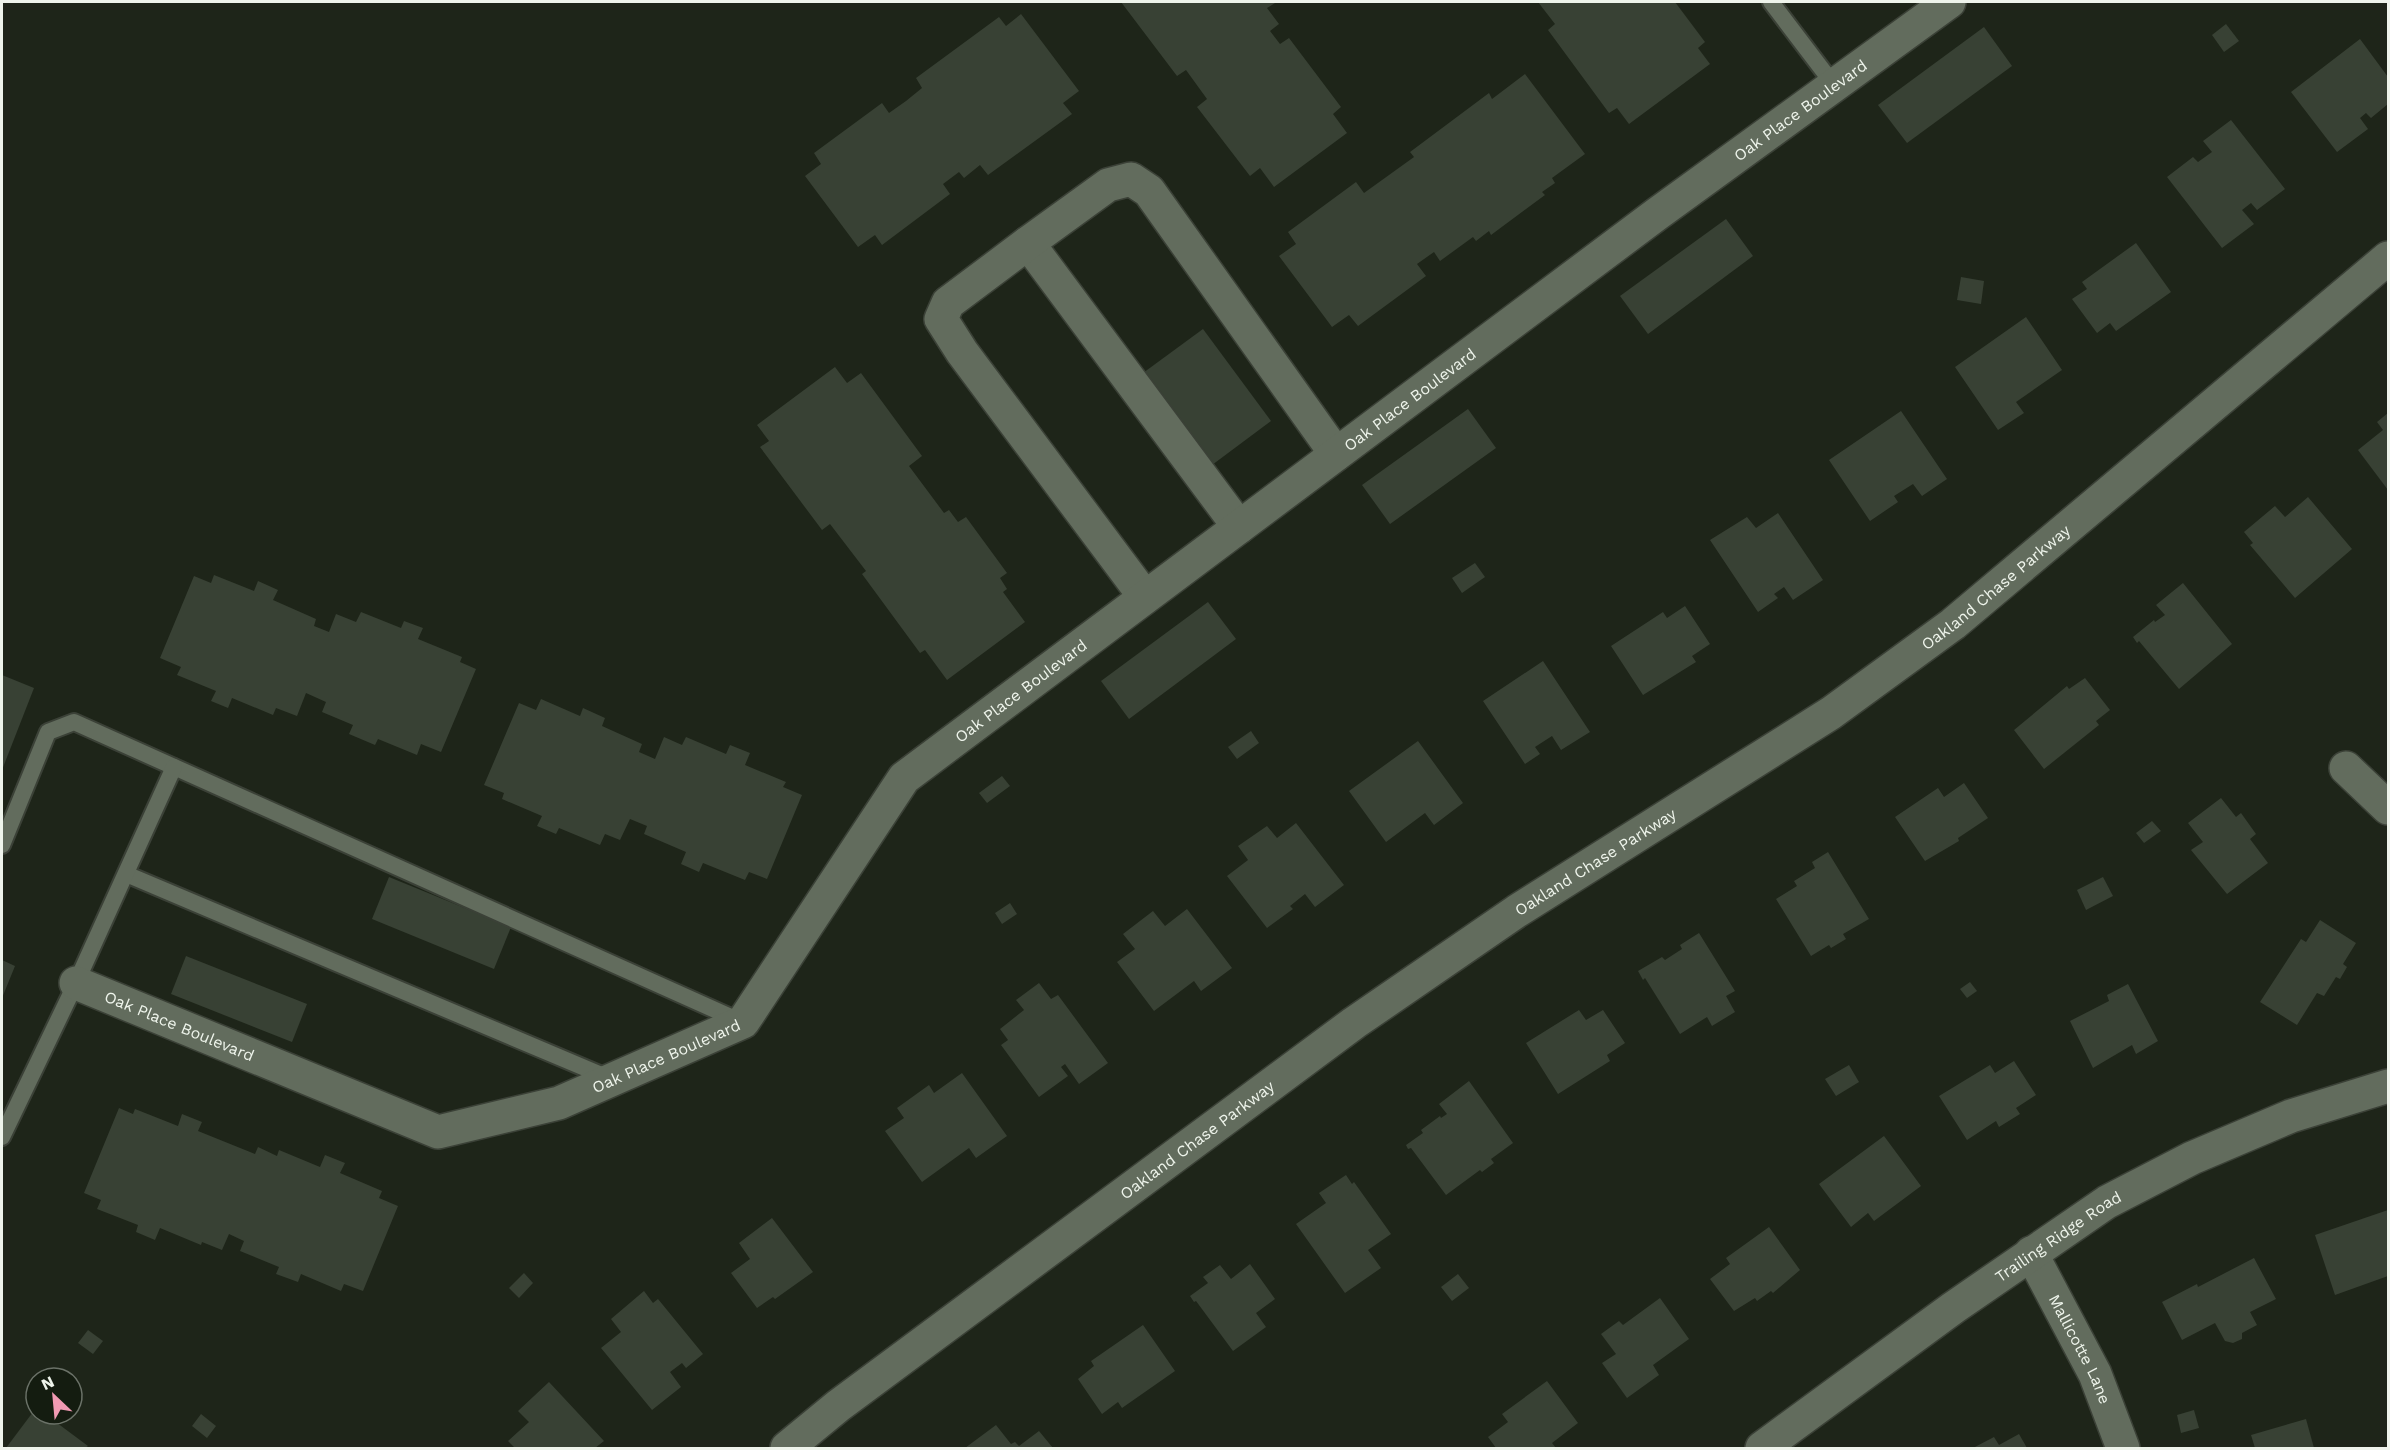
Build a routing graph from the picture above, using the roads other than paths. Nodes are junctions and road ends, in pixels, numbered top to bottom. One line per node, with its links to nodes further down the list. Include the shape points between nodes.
1 (1771, 2): 3 (lane)
2 (1949, 2): 3 (street, Oak Place Boulevard)
3 (1834, 85): 6 (street, Oak Place Boulevard)
4 (1028, 243): 6 (street, via 1108,185 1131,179 1149,191); 7 (street); 8 (street, via 948,303 941,320)
5 (2388, 258): 20 (street, Oakland Chase Parkway, via 1953,624 1831,713 1517,911 1354,1023 838,1406)
6 (1336, 454): 7 (street, Oak Place Boulevard)
7 (1239, 527): 8 (street, Oak Place Boulevard)
8 (1145, 597): 15 (street, Oak Place Boulevard, via 904,778)
9 (174, 767): 12 (lane, via 74,722 48,732); 13 (lane); 15 (lane)
10 (2346, 768): 11 (street)
11 (2388, 808)
12 (2, 845)
13 (126, 874): 14 (lane); 16 (lane)
14 (76, 983): 16 (street, Oak Place Boulevard, via 438,1132 560,1103); 18 (lane)
15 (743, 1022): 16 (street, Oak Place Boulevard)
16 (614, 1079)
17 (2388, 1086): 19 (street, Trailing Ridge Road, via 2291,1116 2192,1158 2107,1202)
18 (2, 1137)
19 (2031, 1253): 21 (street, Trailing Ridge Road); 22 (street, Mallicotte Lane, via 2095,1374)
20 (787, 1449)
21 (1762, 1449)
22 (2123, 1449)

